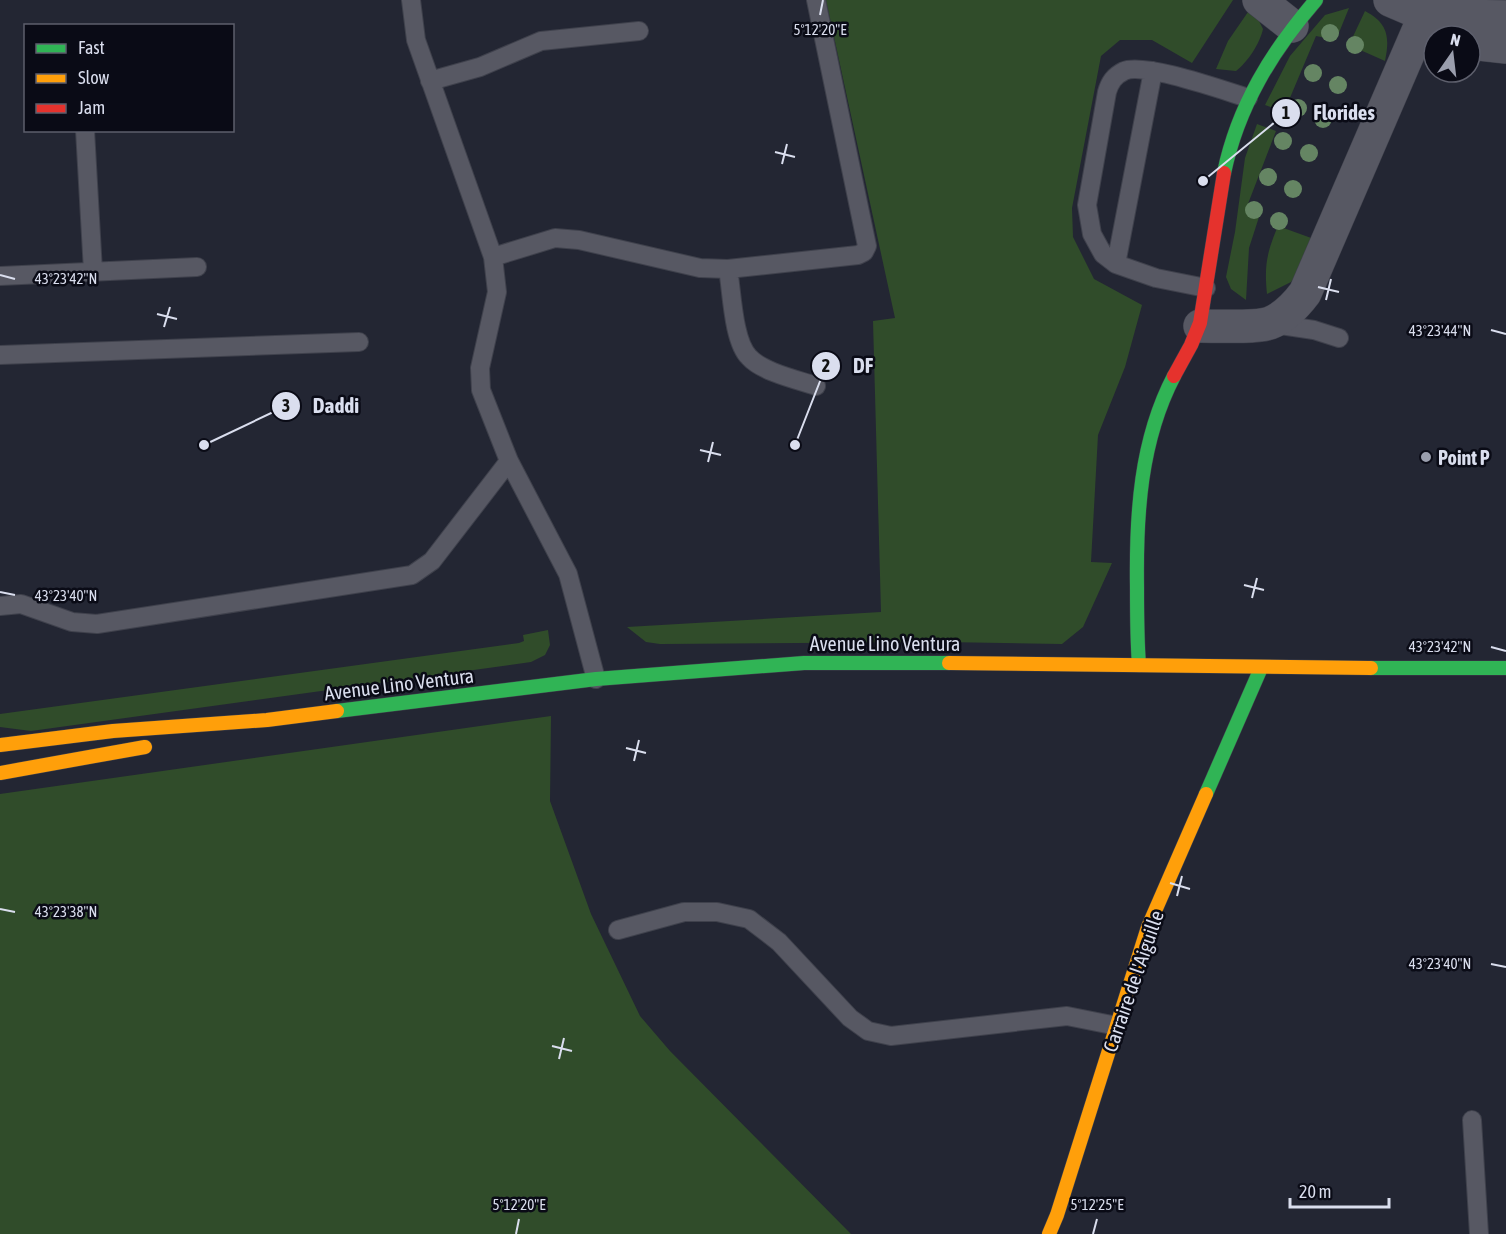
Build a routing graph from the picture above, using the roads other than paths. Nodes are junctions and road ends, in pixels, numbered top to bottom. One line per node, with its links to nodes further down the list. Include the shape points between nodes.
1 (411, 0): 14 (lane, via 416,40)
2 (816, 0): 20 (lane, via 867,246 858,255)
3 (1259, 0): 9 (street)
4 (1316, 0): 9 (main road)
5 (1390, 0): 6 (street)
6 (1425, 15): 7 (street); 8 (street); 24 (street, via 1305,293 1286,314)
7 (1506, 17)
8 (1437, 24)
9 (1292, 26): 15 (main road)
10 (639, 32): 14 (lane, via 541,41 480,68)
11 (1482, 45): 12 (street)
12 (1506, 48)
13 (1152, 71): 15 (lane); 18 (lane); 18 (lane, via 1126,70 1111,80 1107,92 1087,205 1092,234 1103,254)
14 (430, 81): 17 (lane)
15 (1248, 98): 23 (main road, via 1221,187)
16 (85, 132): 21 (lane)
17 (493, 257): 20 (lane, via 555,238 700,268); 30 (lane, via 497,292 480,368 482,390)
18 (1116, 264): 23 (lane, via 1156,278)
19 (196, 267): 21 (lane)
20 (728, 268): 29 (lane, via 739,344 749,359)
21 (93, 272): 22 (lane)
22 (0, 276)
23 (1206, 288): 25 (main road)
24 (1269, 324): 25 (street); 26 (lane)
25 (1200, 326): 32 (main road, via 1168,387 1147,451 1139,501)
26 (1339, 338)
27 (359, 342): 28 (lane)
28 (0, 355)
29 (816, 386)
30 (509, 461): 31 (lane, via 432,561 412,575 97,624 72,622 21,604); 35 (lane, via 568,574)
31 (0, 606)
32 (1140, 665): 33 (main road, Avenue Lino Ventura); 35 (main road, Avenue Lino Ventura, via 804,663)
33 (1261, 668): 34 (main road, Avenue Lino Ventura); 42 (main road, Carraire de l'Aiguille, via 1148,927)
34 (1506, 668)
35 (596, 679): 36 (main road, Avenue Lino Ventura)
36 (267, 720): 37 (main road, Avenue Lino Ventura); 38 (main road, Avenue Lino Ventura, via 112,731)
37 (176, 740)
38 (0, 745)
39 (153, 745): 40 (main road)
40 (0, 773)
41 (618, 930): 42 (lane, via 684,912 717,912 749,919 779,942 850,1018 868,1031 891,1036 1067,1016)
42 (1117, 1026): 44 (main road, Carraire de l'Aiguille)
43 (1472, 1120): 45 (lane)
44 (1049, 1234)
45 (1479, 1234)

